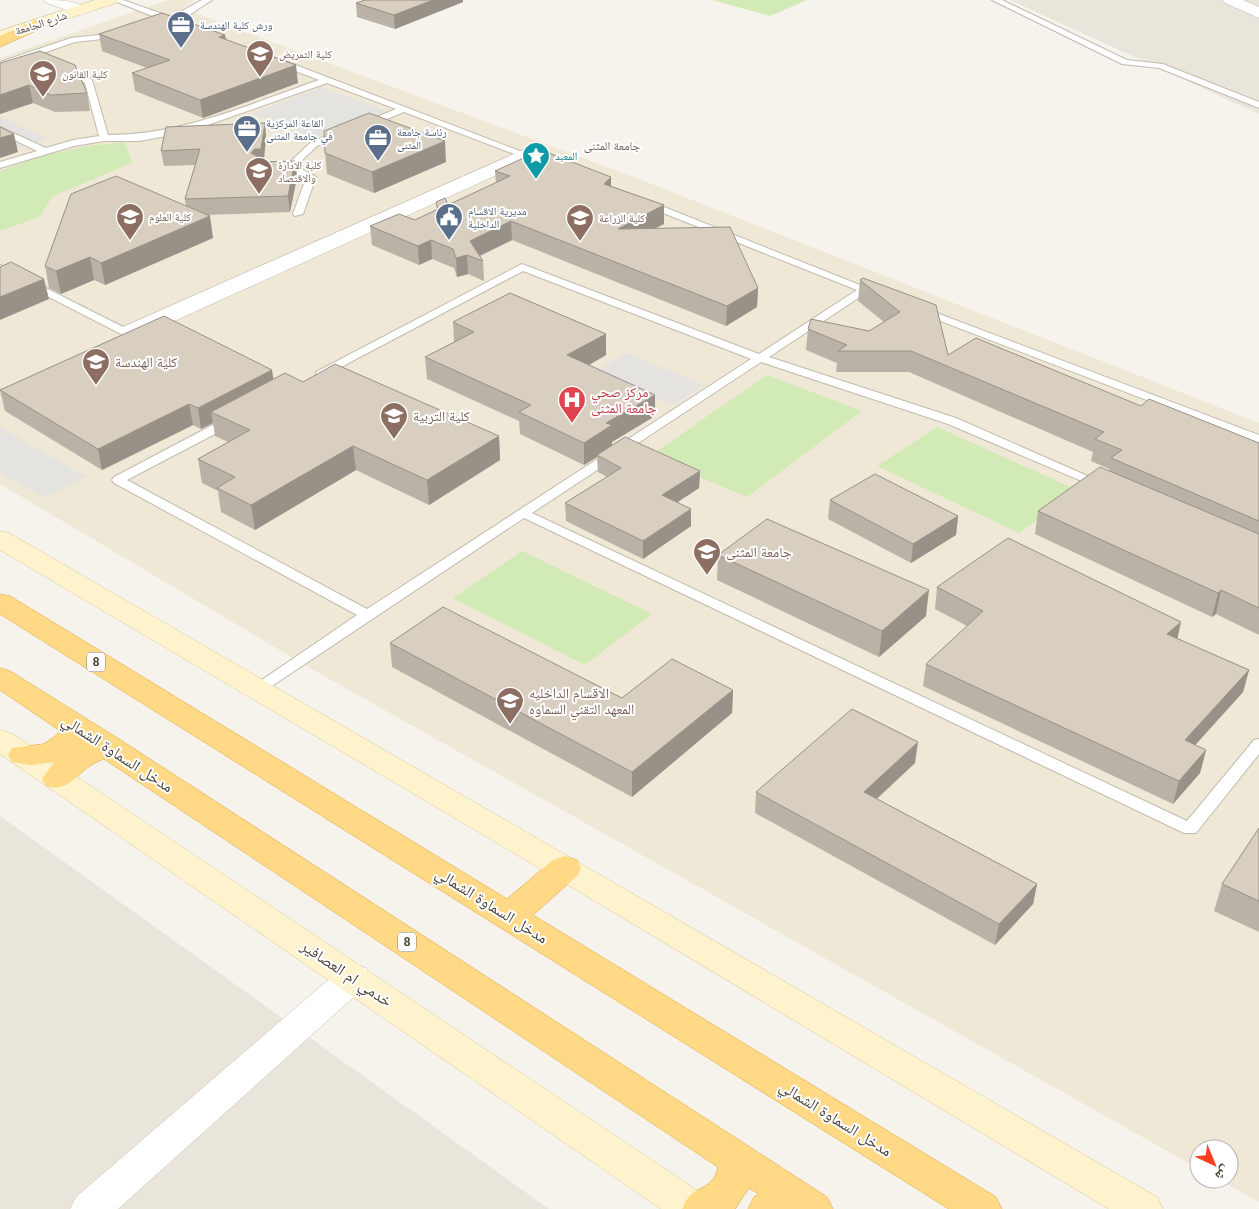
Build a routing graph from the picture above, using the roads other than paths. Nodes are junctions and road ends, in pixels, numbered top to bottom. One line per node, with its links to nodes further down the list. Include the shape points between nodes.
1 (52, 0): 7 (street)
2 (111, 0): 7 (main road, شارع الجامعة)
3 (116, 0): 9 (lane)
4 (208, 0): 9 (lane)
5 (996, 0): 22 (lane, via 1125,62 1181,72)
6 (1230, 0): 8 (street)
7 (81, 6): 10 (main road, شارع الجامعة)
8 (1259, 12)
9 (178, 22): 11 (lane)
10 (31, 23): 12 (highway); 14 (main road, شارع الجامعة); 15 (highway)
11 (160, 25)
12 (0, 28)
13 (129, 33): 16 (lane, via 74,40)
14 (0, 36)
15 (0, 42)
16 (30, 54): 18 (lane); 19 (lane)
17 (273, 59): 21 (lane)
18 (48, 62)
19 (0, 65)
20 (57, 66): 25 (lane, via 89,82)
21 (327, 80): 23 (lane); 25 (lane, via 185,130 138,138)
22 (1259, 105)
23 (404, 109): 27 (lane); 29 (lane, via 314,144)
24 (0, 130): 26 (lane)
25 (104, 138): 26 (lane, via 73,142)
26 (44, 151): 28 (lane)
27 (534, 158): 37 (street)
28 (0, 165)
29 (290, 167): 30 (lane); 32 (lane, via 311,177)
30 (270, 168)
31 (634, 198): 34 (lane)
32 (298, 214)
33 (0, 268): 37 (lane)
34 (865, 289): 35 (lane); 39 (lane)
35 (884, 296)
36 (911, 306): 42 (lane)
37 (129, 334): 38 (street)
38 (103, 345)
39 (760, 358): 40 (lane, via 522,267); 43 (lane, via 952,421); 44 (lane)
40 (312, 378)
41 (241, 415): 47 (lane, via 118,480)
42 (1259, 438)
43 (1113, 490)
44 (523, 513): 47 (lane); 51 (lane, via 1190,829)
45 (0, 539): 49 (main road)
46 (0, 602): 55 (highway, مدخل السماوة الشمالي / 8)
47 (367, 615): 49 (lane)
48 (0, 677): 50 (highway, مدخل السماوة الشمالي / 8)
49 (258, 689): 54 (main road)
50 (75, 725): 52 (highway, مدخل السماوة الشمالي / 8); 53 (highway, via 69,742)
51 (1259, 744)
52 (111, 748): 53 (highway, via 83,756); 57 (highway, مدخل السماوة الشمالي / 8)
53 (38, 762): 56 (main road, خدمي ام العصافير)
54 (565, 868): 55 (highway); 62 (main road)
55 (510, 916): 61 (highway, مدخل السماوة الشمالي / 8)
56 (354, 977): 59 (main road, خدمي ام العصافير); 60 (street)
57 (738, 1160): 58 (highway, مدخل السماوة الشمالي / 8); 59 (highway, via 734,1181)
58 (792, 1205)
59 (709, 1206)
60 (90, 1209)
61 (982, 1209)
62 (1143, 1209)

